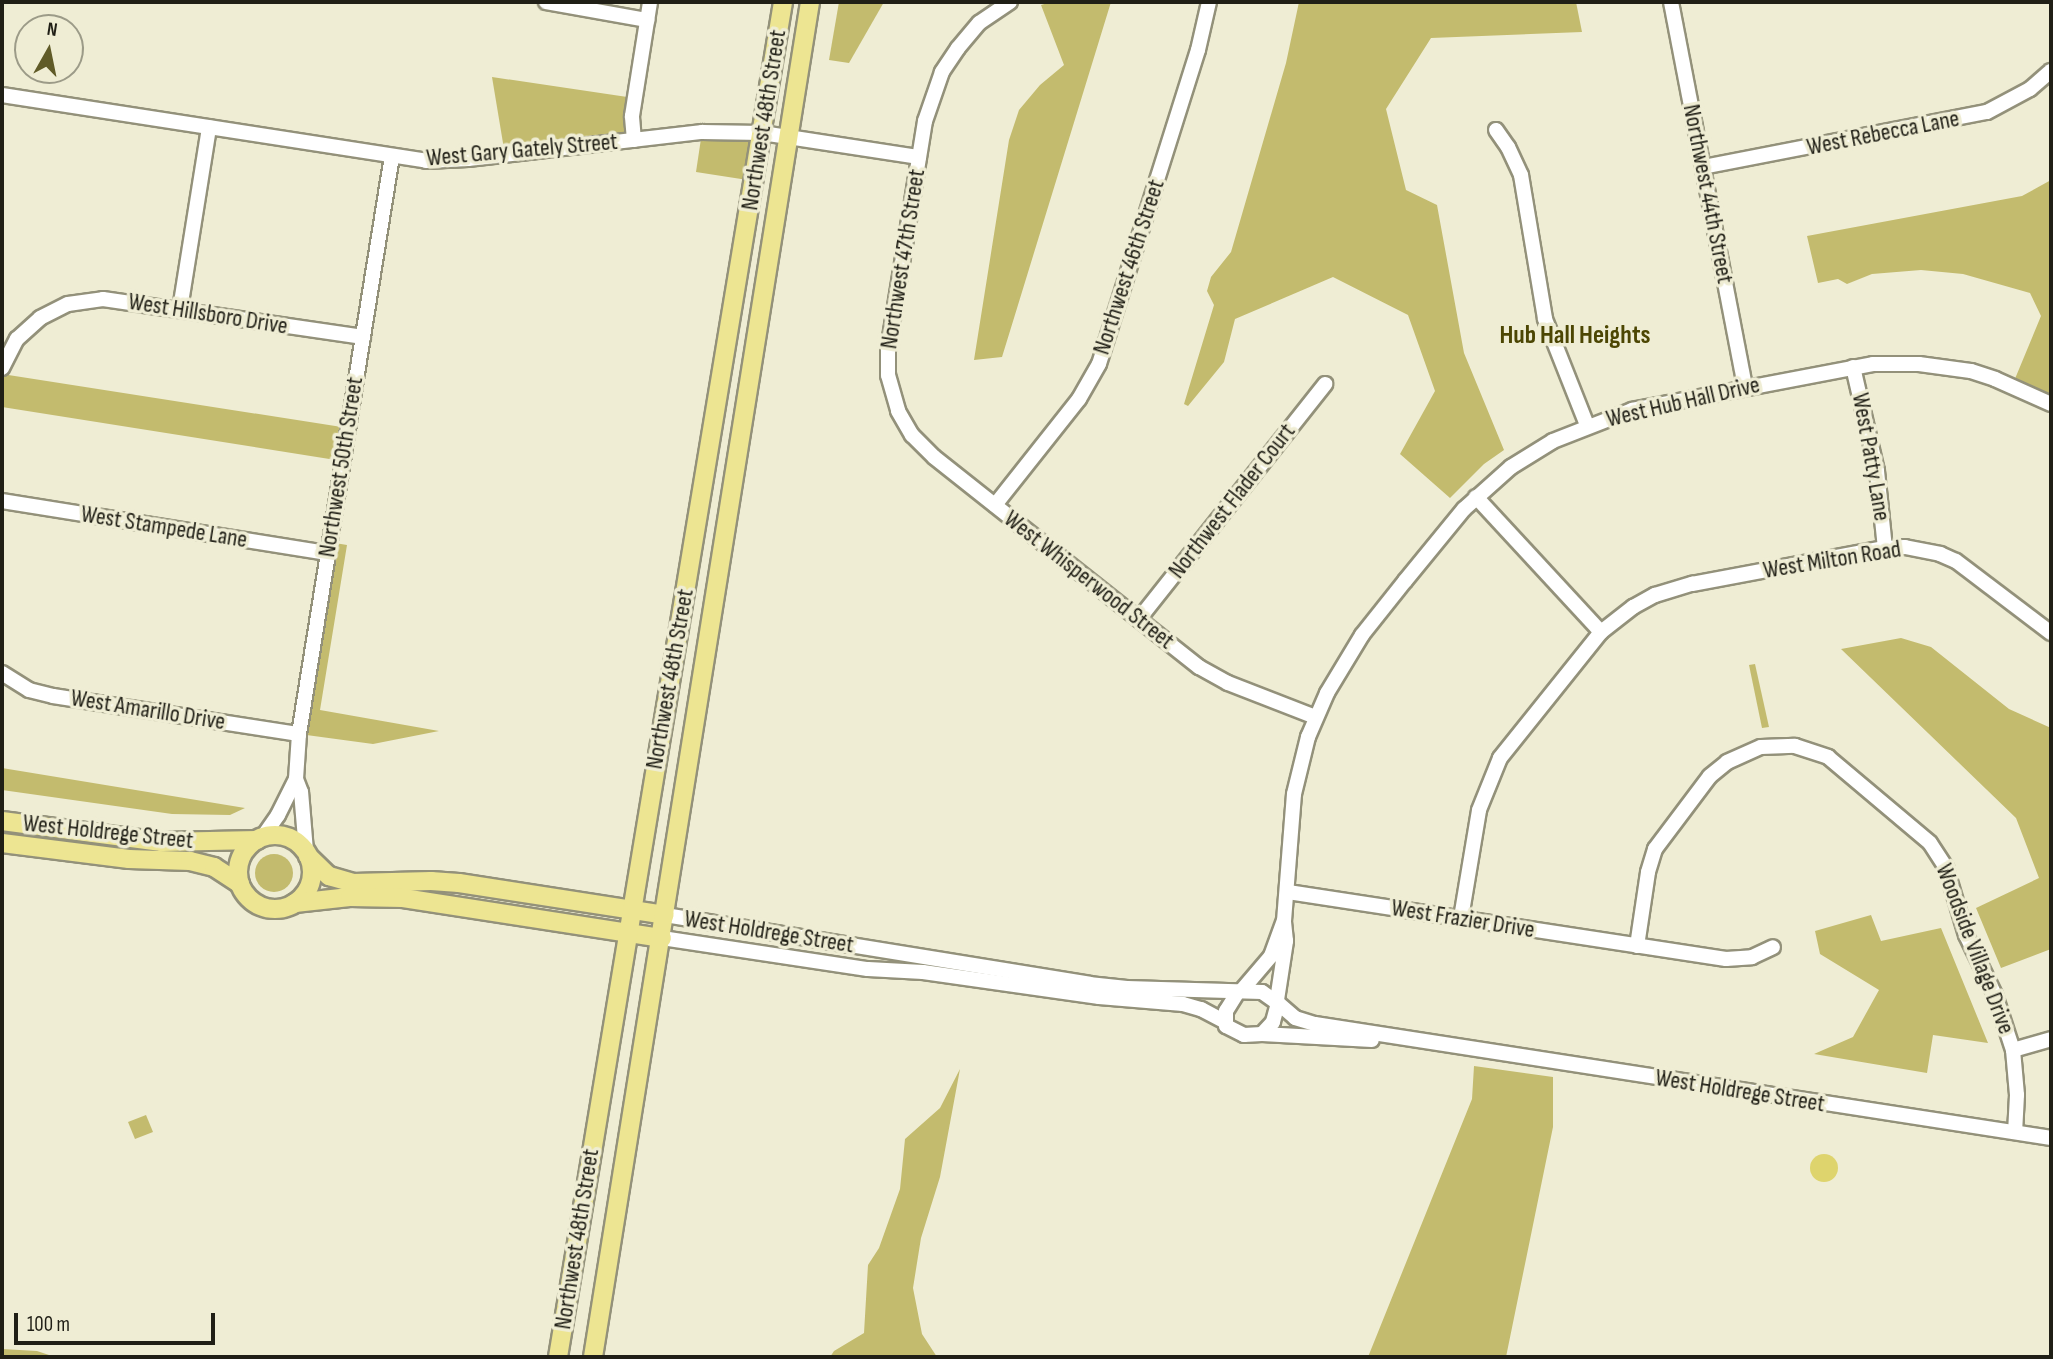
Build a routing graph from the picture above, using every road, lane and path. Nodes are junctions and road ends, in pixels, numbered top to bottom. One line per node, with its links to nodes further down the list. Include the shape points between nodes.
1 (546, 2): 8 (street)
2 (650, 2): 8 (street)
3 (783, 2): 13 (main road, Northwest 48th Street)
4 (810, 2): 14 (main road, Northwest 48th Street)
5 (1010, 2): 17 (street, Northwest 47th Street, via 968,35 942,72 928,109)
6 (1209, 2): 30 (street, Northwest 46th Street, via 1099,363 1079,400)
7 (1671, 2): 18 (street, Northwest 44th Street)
8 (647, 20): 15 (street, via 632,116)
9 (2051, 71): 18 (street, West Rebecca Lane, via 2030,89 1987,112)
10 (2, 94): 11 (street, West Gary Gately Street)
11 (209, 127): 16 (street, West Gary Gately Street); 19 (street)
12 (1496, 130): 27 (street, via 1521,175 1545,319)
13 (762, 133): 14 (street, West Gary Gately Street); 15 (street, West Gary Gately Street, via 702,132); 47 (main road, Northwest 48th Street)
14 (789, 137): 17 (street, West Gary Gately Street); 48 (main road, Northwest 48th Street)
15 (634, 140): 16 (street, West Gary Gately Street, via 448,161)
16 (392, 156): 20 (street, Northwest 50th Street)
17 (919, 157): 25 (street, Northwest 47th Street, via 888,349)
18 (1703, 167): 24 (street, Northwest 44th Street)
19 (180, 309): 20 (street, West Hillsboro Drive); 22 (street, West Hillsboro Drive, via 103,299 55,309 24,331)
20 (363, 337): 32 (street, Northwest 50th Street)
21 (1853, 367): 24 (street, West Hub Hall Drive); 26 (street, West Hub Hall Drive, via 1905,363 1959,369); 31 (street, West Patty Lane, via 1877,471)
22 (2, 368)
23 (1325, 384): 33 (street, Northwest Flader Court)
24 (1745, 386): 27 (street, West Hub Hall Drive, via 1632,410)
25 (894, 402): 30 (street, West Whisperwood Street, via 919,443)
26 (2051, 404)
27 (1587, 425): 28 (street, West Hub Hall Drive, via 1529,455)
28 (1476, 497): 34 (street); 37 (street, West Hub Hall Drive, via 1362,635)
29 (2, 501): 32 (street, West Stampede Lane)
30 (995, 505): 33 (street, West Whisperwood Street)
31 (1885, 548): 34 (street, West Milton Road, via 1673,589 1633,607); 35 (street, West Milton Road, via 1924,550 1956,561)
32 (327, 553): 38 (street, Northwest 50th Street)
33 (1139, 619): 37 (street, West Whisperwood Street, via 1207,673)
34 (1601, 632): 49 (street, West Milton Road, via 1493,770 1479,810)
35 (2051, 633)
36 (2, 673): 38 (street, West Amarillo Drive, via 29,690 53,696)
37 (1315, 717): 45 (street, West Hub Hall Drive, via 1294,794)
38 (299, 734): 39 (street, Northwest 50th Street)
39 (296, 779): 41 (street, Northwest 50th Street, via 278,816); 43 (street, Northwest 50th Street)
40 (2, 821): 41 (main road, West Holdrege Street, via 162,842)
41 (259, 839): 43 (main road, via 286,837); 44 (main road, via 243,854)
42 (2, 843): 44 (main road, West Holdrege Street, via 204,863)
43 (307, 854): 46 (main road, via 309,887); 47 (main road, West Holdrege Street, via 329,876 353,883 459,883)
44 (240, 884): 46 (main road, via 246,895 265,908)
45 (1288, 892): 49 (street, West Frazier Drive); 50 (street, West Hub Hall Drive)
46 (295, 904): 51 (main road, West Holdrege Street, via 350,897 403,898)
47 (631, 909): 48 (main road, West Holdrege Street); 51 (main road, Northwest 48th Street)
48 (665, 915): 52 (main road, Northwest 48th Street); 55 (street, West Holdrege Street, via 1088,984)
49 (1461, 918): 53 (street, West Frazier Drive)
50 (1284, 921): 55 (street, via 1270,956); 56 (street, via 1286,941)
51 (628, 932): 52 (main road, West Holdrege Street); 64 (main road, Northwest 48th Street)
52 (662, 938): 57 (street, West Holdrege Street, via 868,969 1183,1004); 65 (main road, Northwest 48th Street)
53 (1637, 946): 54 (street, West Frazier Drive, via 1726,959 1752,957); 61 (street, Woodside Village Drive, via 1655,849 1710,776 1727,762 1761,747 1812,751 1841,767 1939,855)
54 (1773, 947)
55 (1240, 991): 56 (street, via 1262,992); 57 (street, via 1228,1005)
56 (1277, 1002): 58 (street, via 1273,1021); 60 (street, West Holdrege Street, via 1303,1021)
57 (1225, 1022): 58 (street, via 1236,1033)
58 (1262, 1034): 60 (street, West Holdrege Street)
59 (2051, 1039): 61 (street)
60 (1429, 1043): 62 (street, West Holdrege Street)
61 (2013, 1049): 62 (street, Woodside Village Drive)
62 (2015, 1132): 63 (street, West Holdrege Street)
63 (2051, 1138)
64 (558, 1357)
65 (593, 1357)

